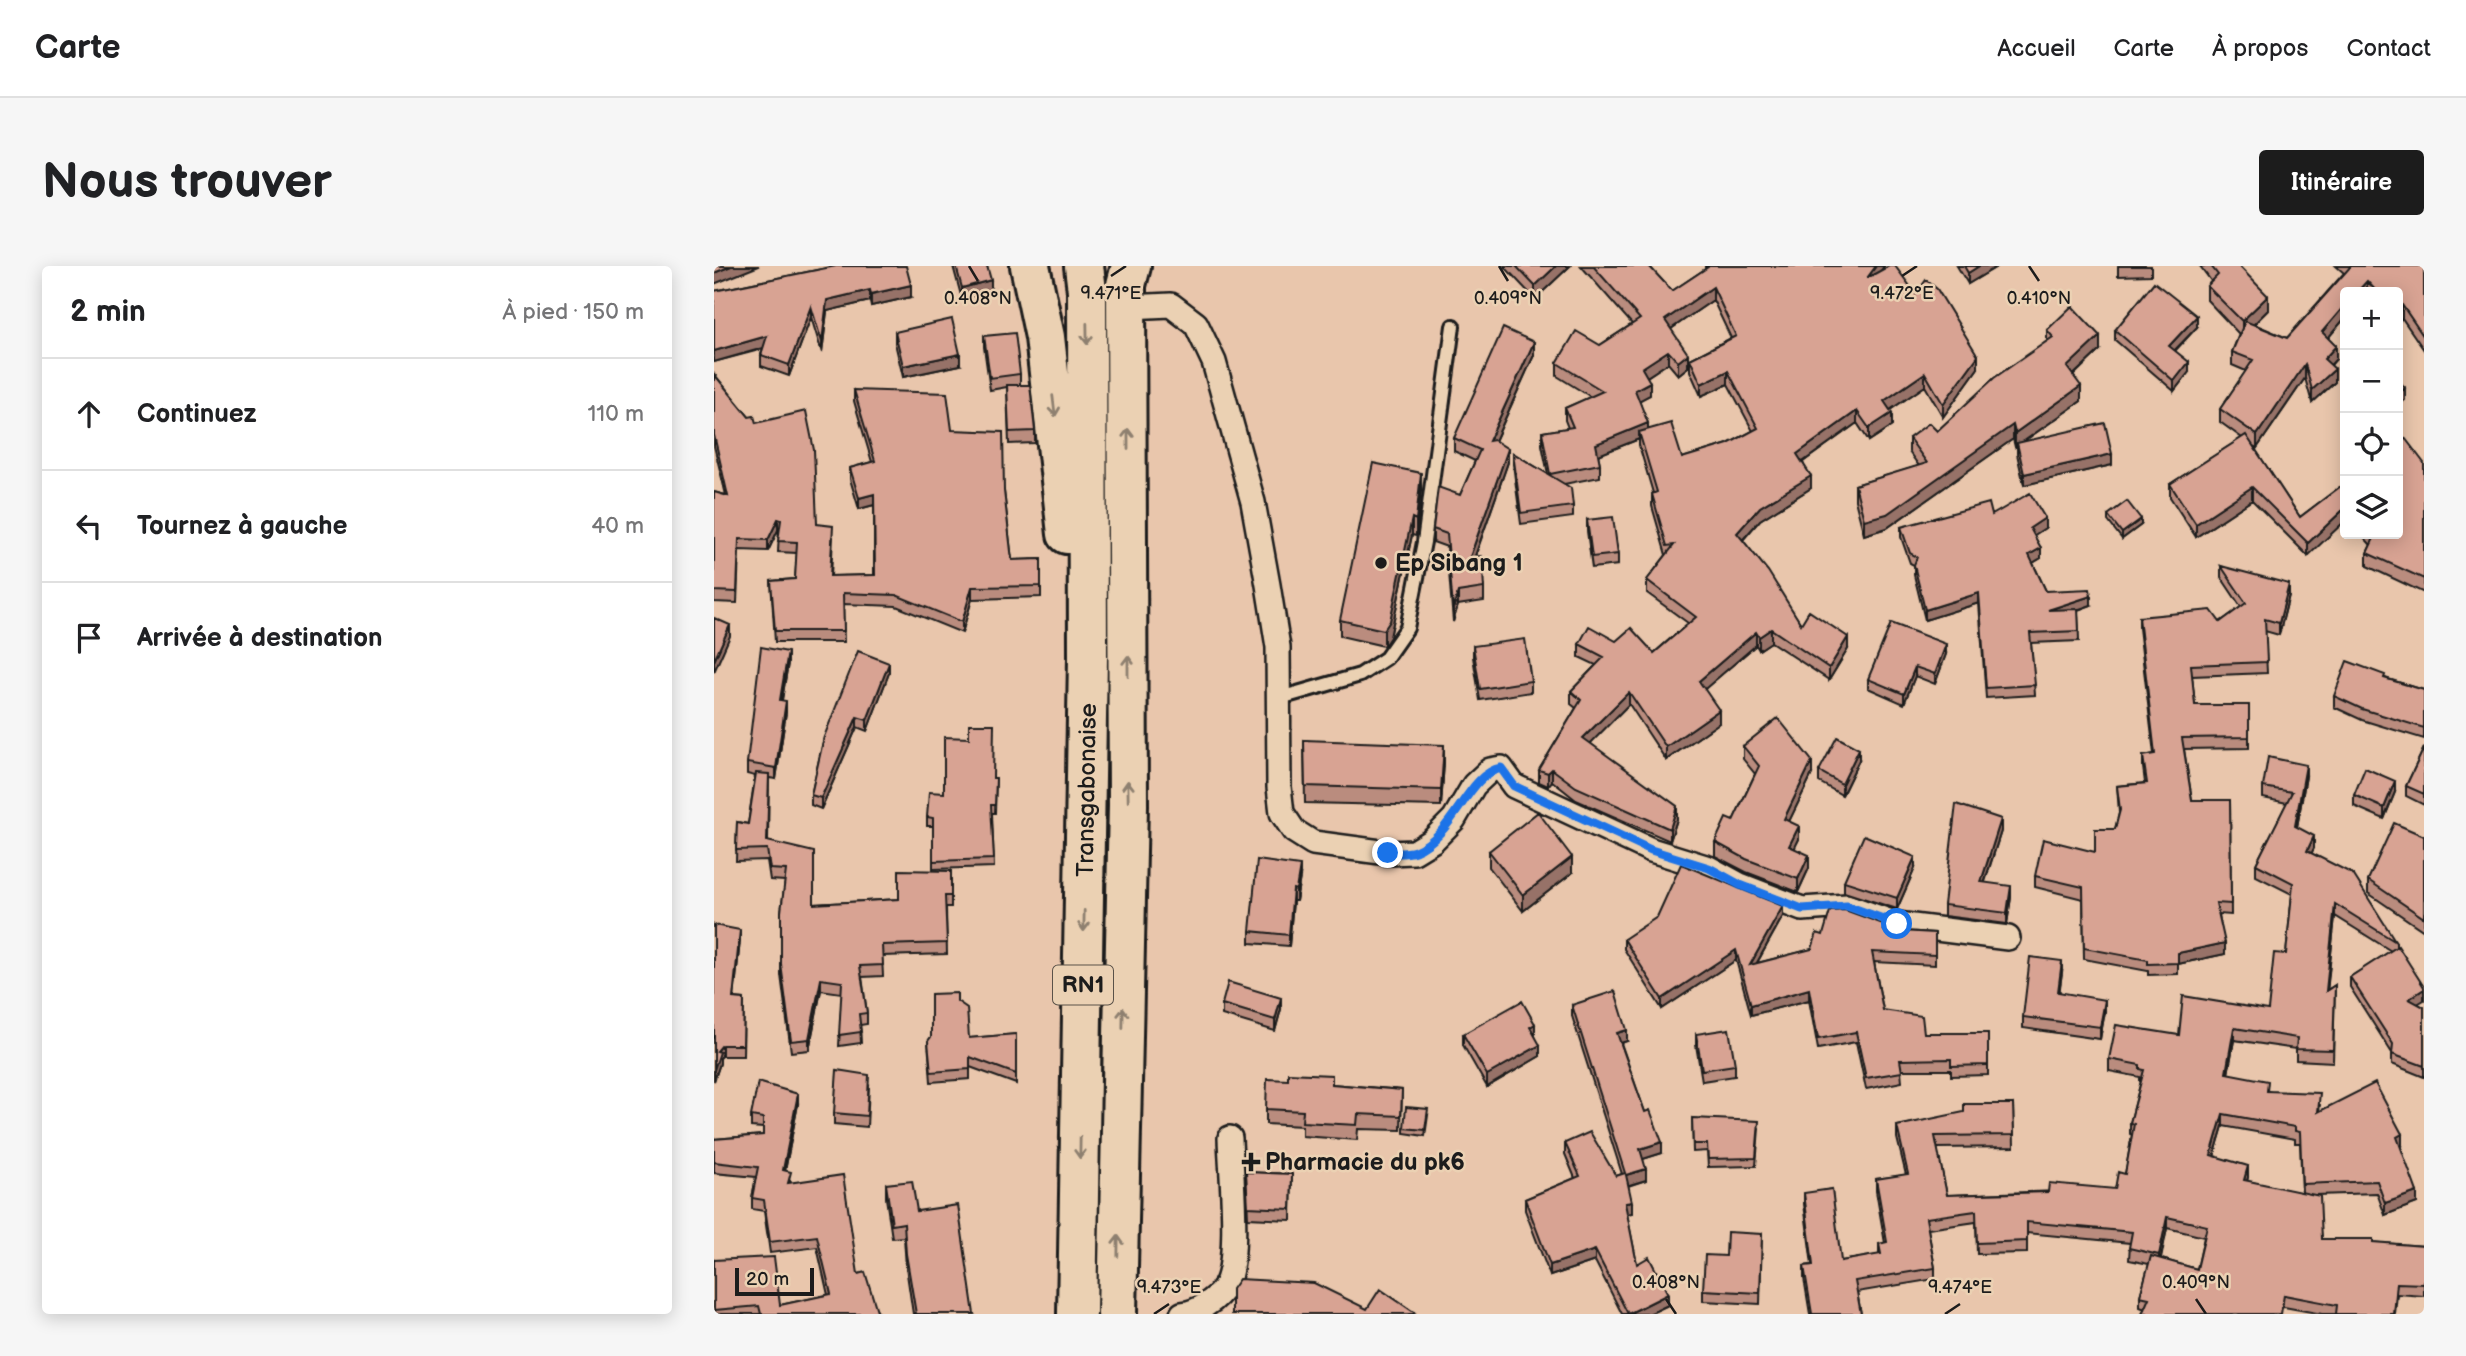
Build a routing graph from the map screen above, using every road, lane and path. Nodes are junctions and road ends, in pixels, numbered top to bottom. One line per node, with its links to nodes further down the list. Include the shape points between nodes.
1 (1030, 266): 5 (highway, one-way to 5, via 1045,337 1071,564)
2 (1084, 266): 5 (highway, Transgabonaise / RN1, one-way to 5)
3 (1127, 281): 6 (street, via 1196,324 1214,362 1253,502 1278,647); 10 (highway, Transgabonaise / RN1, one-way to 3, via 1128,805)
4 (1453, 326): 6 (lane, via 1424,542 1407,628 1386,658 1360,675)
5 (1088, 608): 9 (highway, Transgabonaise / RN1, one-way to 9)
6 (1280, 698): 7 (street, via 1282,813 1294,831 1313,843 1414,852 1454,819 1474,785 1490,770 1501,768 1514,786 1651,850 1709,868 1802,909 1847,906 1897,924)
7 (2008, 938)
8 (1230, 1139): 11 (street, via 1232,1266 1225,1287 1209,1303)
9 (1077, 1314)
10 (1116, 1314)
11 (1182, 1314)

